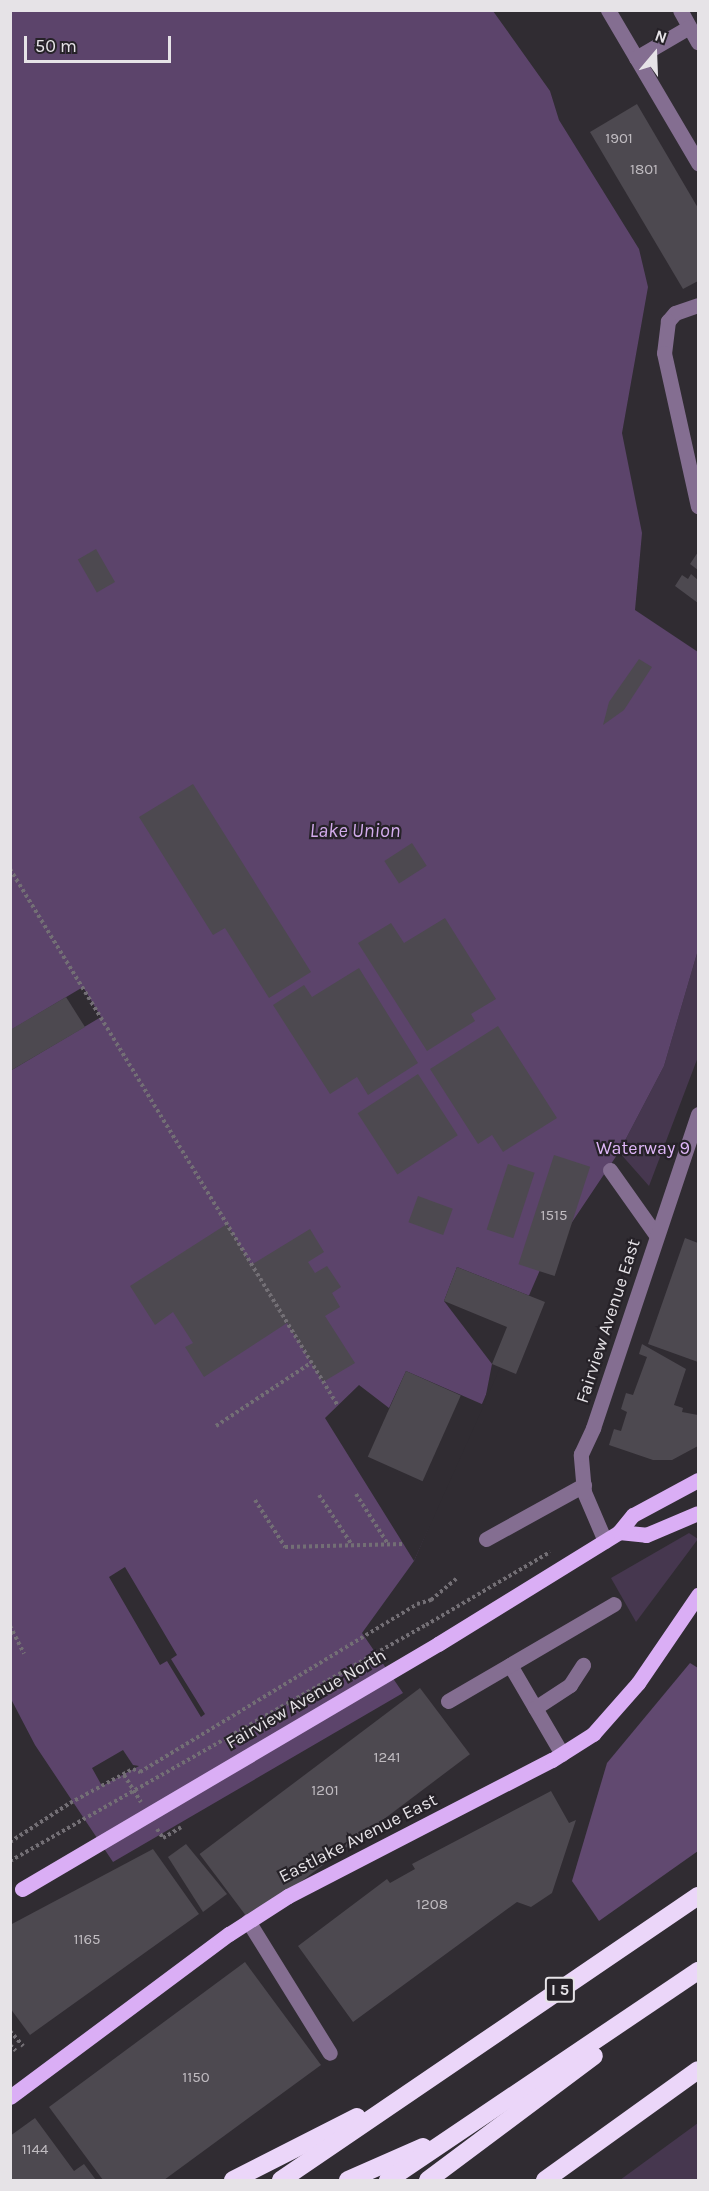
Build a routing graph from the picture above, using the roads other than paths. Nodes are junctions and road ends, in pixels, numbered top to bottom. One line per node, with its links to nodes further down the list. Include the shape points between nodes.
1 (608, 10): 5 (street)
2 (680, 10): 3 (street)
3 (690, 27): 4 (street); 5 (street)
4 (699, 42)
5 (636, 58): 6 (street)
6 (699, 163)
7 (699, 305): 8 (street, via 675,313 668,321 664,353)
8 (699, 506)
9 (699, 1114): 11 (street, Fairview Avenue East)
10 (610, 1170): 11 (street)
11 (656, 1235): 13 (street, Fairview Avenue East, via 581,1454)
12 (699, 1480): 15 (main road, Fairview Avenue North, via 633,1515)
13 (584, 1485): 16 (street); 17 (street, Fairview Avenue East)
14 (699, 1513): 15 (main road, via 646,1535)
15 (619, 1532): 17 (main road, Fairview Avenue North)
16 (486, 1539)
17 (604, 1541): 25 (main road, Fairview Avenue North, bridge, via 438,1644)
18 (699, 1595): 24 (main road, Eastlake Avenue East, via 614,1714 593,1734)
19 (614, 1604): 20 (street)
20 (510, 1665): 22 (street); 23 (street)
21 (583, 1665): 23 (street, via 570,1685)
22 (448, 1701)
23 (535, 1708): 24 (street)
24 (562, 1754): 27 (main road, Eastlake Avenue East, via 288,1896)
25 (16, 1892)
26 (699, 1896): 32 (highway, I 5)
27 (248, 1921): 30 (street); 33 (main road, Eastlake Avenue East)
28 (699, 1971): 34 (highway)
29 (699, 1978): 39 (highway)
30 (330, 2053)
31 (699, 2070): 40 (highway)
32 (422, 2084): 35 (highway); 36 (highway, I 5)
33 (10, 2097)
34 (472, 2126): 37 (highway); 38 (highway)
35 (233, 2181)
36 (281, 2181)
37 (348, 2181)
38 (388, 2181)
39 (428, 2181)
40 (545, 2181)

